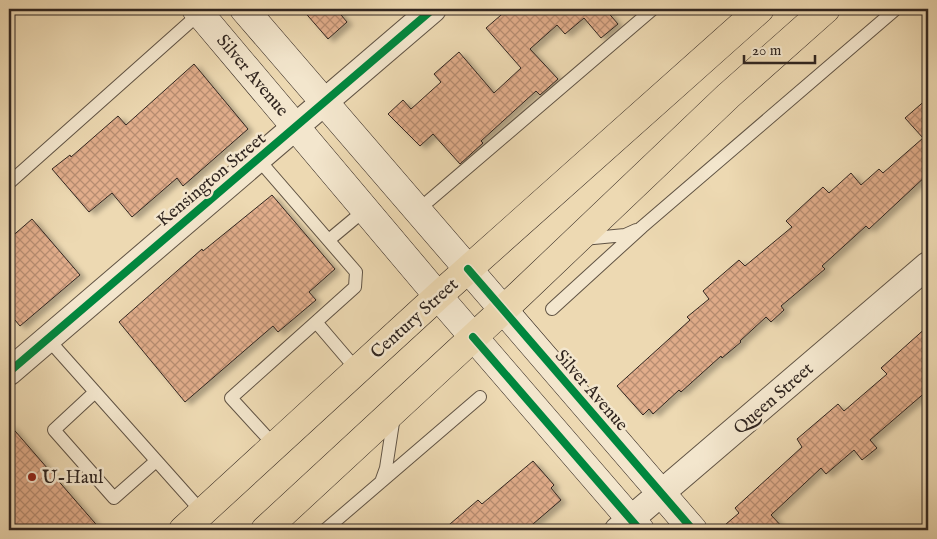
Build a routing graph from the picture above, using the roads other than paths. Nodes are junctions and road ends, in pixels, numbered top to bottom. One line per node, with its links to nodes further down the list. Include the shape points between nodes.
1 (244, 9): 8 (street, Silver Avenue)
2 (433, 9): 8 (street, Kensington Street)
3 (653, 9): 13 (lane)
4 (760, 9): 18 (main road, Century Street)
5 (826, 9): 16 (main road, via 728,96)
6 (896, 9): 14 (lane)
7 (198, 11): 9 (street, Silver Avenue); 11 (lane)
8 (324, 102): 9 (street, Kensington Street); 13 (street, Silver Avenue)
9 (296, 126): 10 (street, Kensington Street); 12 (street, Silver Avenue)
10 (258, 159): 15 (lane); 24 (street, Kensington Street)
11 (9, 183)
12 (366, 209): 15 (lane); 19 (street, Silver Avenue)
13 (418, 210): 18 (street, Silver Avenue)
14 (642, 227): 16 (lane, via 625,235); 20 (lane)
15 (330, 240): 22 (lane, via 356,272 355,287)
16 (578, 240): 21 (main road)
17 (928, 265): 33 (street, Queen Street)
18 (468, 269): 19 (main road, Century Street); 21 (street, Silver Avenue)
19 (438, 296): 23 (street, Silver Avenue); 25 (main road, Century Street)
20 (552, 309)
21 (503, 310): 23 (main road); 33 (street, Silver Avenue)
22 (316, 322): 25 (lane); 30 (lane, via 231,398)
23 (474, 337): 29 (main road); 35 (street, Silver Avenue)
24 (47, 338): 26 (street, Kensington Street); 27 (lane)
25 (358, 370): 30 (main road, Century Street)
26 (9, 372)
27 (95, 392): 31 (lane); 31 (lane, via 54,430 114,498)
28 (480, 397): 32 (lane)
29 (398, 407): 32 (lane); 37 (main road)
30 (275, 446): 34 (main road, Century Street)
31 (156, 461): 34 (lane)
32 (381, 482): 38 (lane)
33 (661, 493): 35 (street, Queen Street); 39 (street, Silver Avenue)
34 (203, 513): 36 (main road, Century Street)
35 (630, 527)
36 (183, 530)
37 (265, 530)
38 (325, 530)
39 (693, 530)

